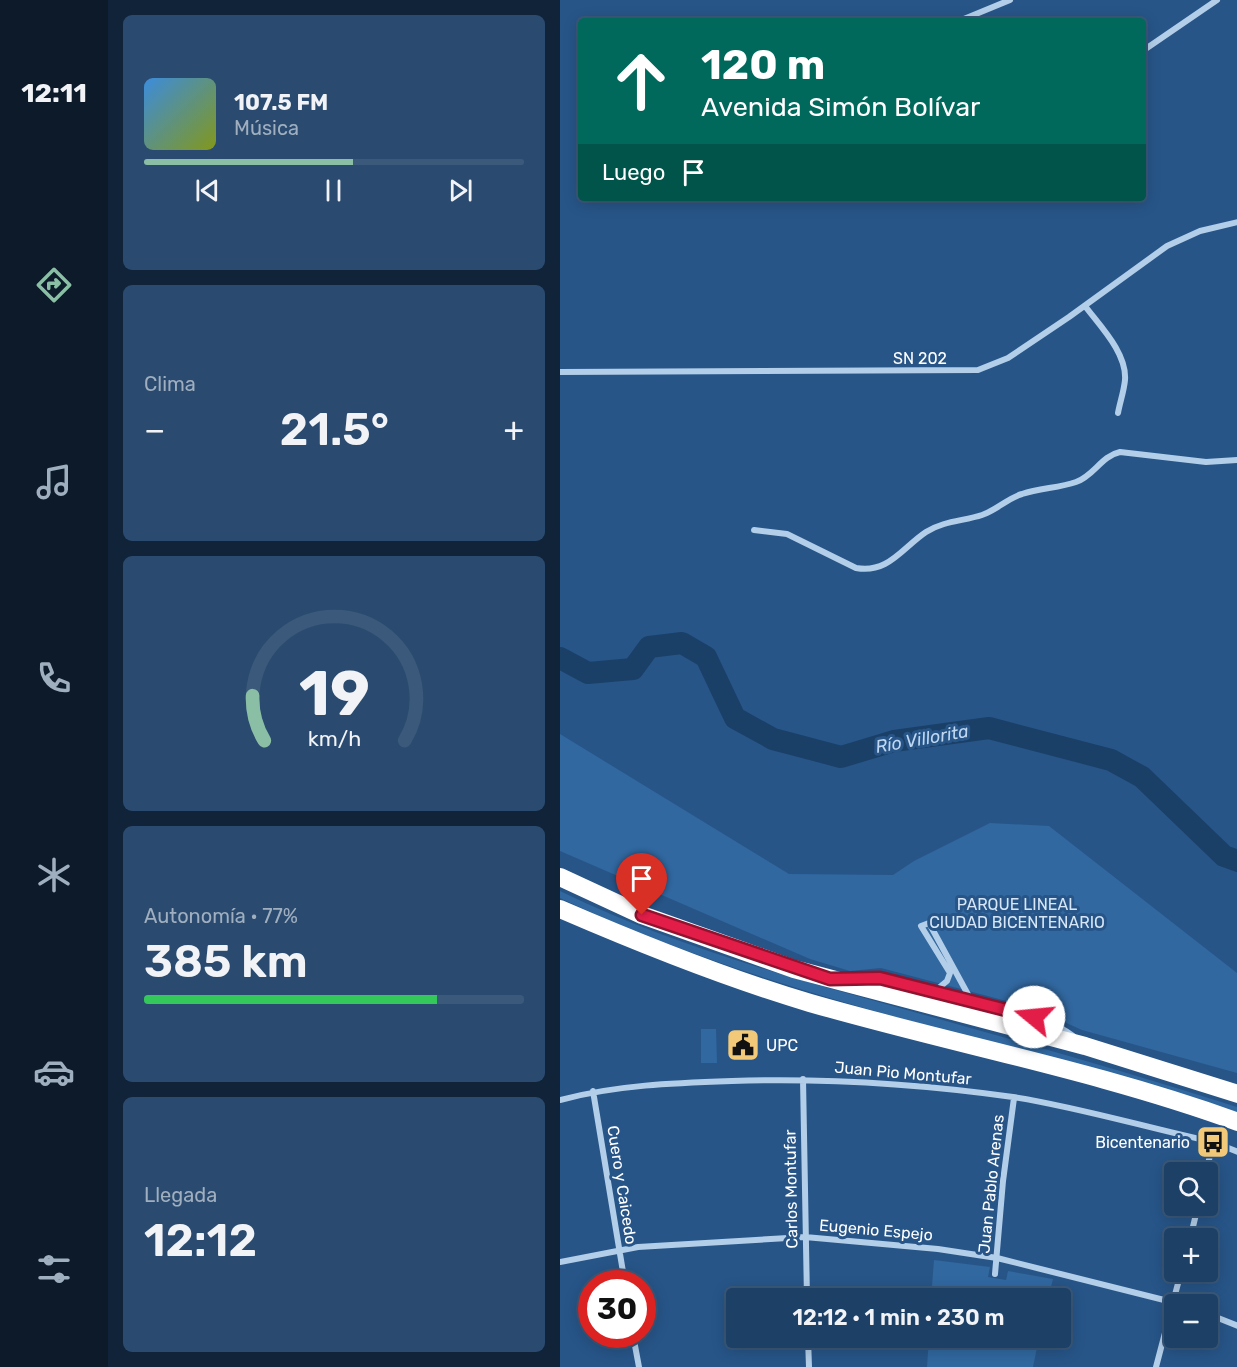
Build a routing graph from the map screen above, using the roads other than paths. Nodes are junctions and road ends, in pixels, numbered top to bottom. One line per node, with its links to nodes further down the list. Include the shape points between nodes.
1 (1010, 0): 3 (street)
2 (1217, 0): 4 (street)
3 (966, 18)
4 (1146, 49)
5 (1238, 222): 6 (street, SN 202, via 1200,231 1167,246)
6 (1085, 306): 7 (street, SN 202, via 1007,357 986,368 967,371); 8 (street, via 1121,360 1125,380)
7 (560, 372)
8 (1118, 413)
9 (1238, 460): 10 (street, via 1206,462 1112,454 1078,482 1021,494 982,516 941,525 927,531 887,564 868,570 856,568 787,534)
10 (754, 530)
11 (560, 877): 13 (highway, via 642,915)
12 (560, 909): 22 (highway, via 622,936 809,1003 1158,1095)
13 (830, 979): 14 (street, via 880,978); 16 (highway)
14 (934, 992): 15 (street); 15 (street, via 950,973 921,926 929,923)
15 (971, 999): 16 (street, via 1047,1021)
16 (1085, 1046): 19 (highway)
17 (803, 1079): 18 (street, Juan Pio Montufar, via 688,1082); 20 (street, Juan Pio Montufar, via 894,1084); 26 (street, Carlos Montufar)
18 (593, 1091): 21 (street, Juan Pio Montufar); 27 (street, Cuero y Caicedo)
19 (1238, 1094)
20 (1014, 1098): 23 (street, Juan Pio Montufar); 28 (street, Juan Pablo Arenas)
21 (560, 1100)
22 (1238, 1122)
23 (1213, 1142): 24 (street, Juan Pio Montufar); 25 (street)
24 (1238, 1152)
25 (1208, 1162)
26 (805, 1238): 27 (street, Eugenio Espejo, via 741,1239); 28 (street, Eugenio Espejo); 32 (street, Carlos Montufar)
27 (619, 1251): 29 (street, Eugenio Espejo); 30 (street, Cuero y Caicedo)
28 (997, 1258): 31 (street, Juan Pablo Arenas); 33 (street, Eugenio Espejo)
29 (560, 1262)
30 (622, 1270)
31 (995, 1274)
32 (807, 1288)
33 (1164, 1299)
34 (1218, 1318): 35 (street)
35 (1238, 1326)
36 (1164, 1336): 41 (street)
37 (636, 1348): 39 (street)
38 (808, 1348): 40 (street)
39 (639, 1367)
40 (809, 1367)
41 (1156, 1367)

